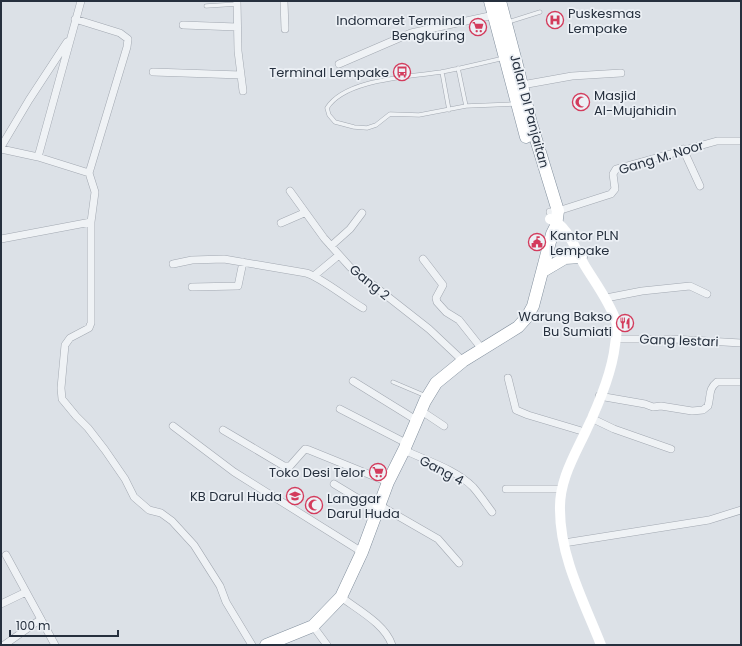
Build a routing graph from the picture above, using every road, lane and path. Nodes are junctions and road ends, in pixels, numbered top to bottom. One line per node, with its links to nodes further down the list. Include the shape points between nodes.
1 (80, 1): 9 (street)
2 (284, 1): 13 (street)
3 (490, 1): 8 (highway)
4 (500, 1): 10 (highway, Jalan DI Panjaitan)
5 (237, 3): 6 (lane); 12 (street)
6 (206, 6)
7 (540, 12): 10 (lane)
8 (494, 15): 15 (highway); 16 (street, via 411,33)
9 (75, 19): 14 (street); 31 (street, via 128,39)
10 (506, 23): 15 (highway, Jalan DI Panjaitan)
11 (183, 25): 12 (street)
12 (237, 27): 21 (street)
13 (285, 29)
14 (69, 38): 28 (street); 30 (street, via 63,70)
15 (510, 56): 17 (lane); 22 (highway, Jalan DI Panjaitan); 24 (highway)
16 (340, 64)
17 (458, 68): 19 (lane); 25 (lane)
18 (153, 72): 21 (street)
19 (442, 72): 26 (lane); 26 (lane, via 372,83 334,99 327,108 335,122 367,128 376,125 390,114 419,115)
20 (621, 73): 22 (street, via 572,76)
21 (241, 75): 23 (street)
22 (522, 84): 24 (highway, Jalan DI Panjaitan)
23 (244, 91)
24 (521, 103): 25 (lane); 36 (highway, Jalan DI Panjaitan, via 531,123)
25 (466, 106): 26 (lane)
26 (449, 110)
27 (741, 141): 29 (street, Gang M. Noor, via 717,141)
28 (1, 148): 30 (street)
29 (683, 149): 32 (street); 36 (street, Gang M. Noor, via 616,169 613,174 615,190 611,194)
30 (38, 157): 31 (street)
31 (89, 173): 37 (street, via 95,192)
32 (700, 186)
33 (290, 191): 34 (street, Gang 2)
34 (304, 213): 38 (street); 40 (street, Gang 2)
35 (362, 213): 40 (street, via 350,230)
36 (554, 216): 42 (main road); 46 (highway)
37 (91, 222): 39 (street); 89 (street, via 91,324 65,345 62,399 105,450 134,497 149,510 161,514 172,522 194,545)
38 (281, 224)
39 (1, 239)
40 (331, 246): 41 (street, Gang 2)
41 (339, 255): 47 (street); 55 (street, Gang 2, via 359,275 429,329)
42 (581, 257): 46 (highway, via 565,258); 50 (main road)
43 (423, 259): 54 (street, via 443,285 436,298 437,302 446,312 459,320)
44 (243, 262): 45 (street, via 224,259 192,260); 47 (street); 48 (street, via 238,286)
45 (173, 264)
46 (543, 271): 54 (highway, via 533,306 527,317 507,335)
47 (315, 275): 51 (street)
48 (192, 287)
49 (707, 294): 50 (street, via 690,286)
50 (606, 298): 52 (main road, via 616,322)
51 (363, 308)
52 (616, 339): 53 (street, Gang lestari); 61 (main road, via 610,370)
53 (741, 343)
54 (482, 349): 55 (highway)
55 (463, 361): 60 (highway, via 444,375)
56 (508, 378): 68 (street, via 516,410 528,416)
57 (353, 381): 63 (street)
58 (393, 382): 60 (lane)
59 (741, 382): 61 (street, via 717,382 709,392 709,403 702,410 692,411 653,407)
60 (427, 396): 63 (highway)
61 (599, 396): 64 (main road)
62 (340, 409): 69 (street, Gang 4)
63 (418, 415): 66 (street); 69 (highway)
64 (591, 418): 68 (main road); 70 (street)
65 (173, 426): 79 (street, via 234,472)
66 (444, 426)
67 (223, 430): 71 (street, via 284,466 290,466 302,452 309,450)
68 (585, 432): 74 (main road, via 568,468)
69 (405, 447): 71 (highway); 77 (street, Gang 4, via 463,479 473,487)
70 (671, 449)
71 (388, 482): 75 (highway)
72 (334, 484): 75 (street)
73 (506, 489): 74 (street)
74 (562, 490): 78 (main road, via 560,509)
75 (378, 507): 79 (highway); 81 (street, via 428,532 447,546)
76 (741, 510): 78 (street, via 709,520)
77 (492, 512)
78 (564, 543): 93 (main road, via 576,582)
79 (362, 552): 83 (highway)
80 (6, 554): 82 (street)
81 (459, 563)
82 (26, 592): 84 (street); 85 (street)
83 (341, 597): 86 (highway); 92 (street, via 374,622)
84 (1, 604)
85 (41, 619): 87 (street); 88 (street)
86 (313, 626): 90 (highway); 91 (street)
87 (4, 645)
88 (55, 645)
89 (252, 645)
90 (266, 645)
91 (327, 645)
92 (392, 645)
93 (601, 645)

